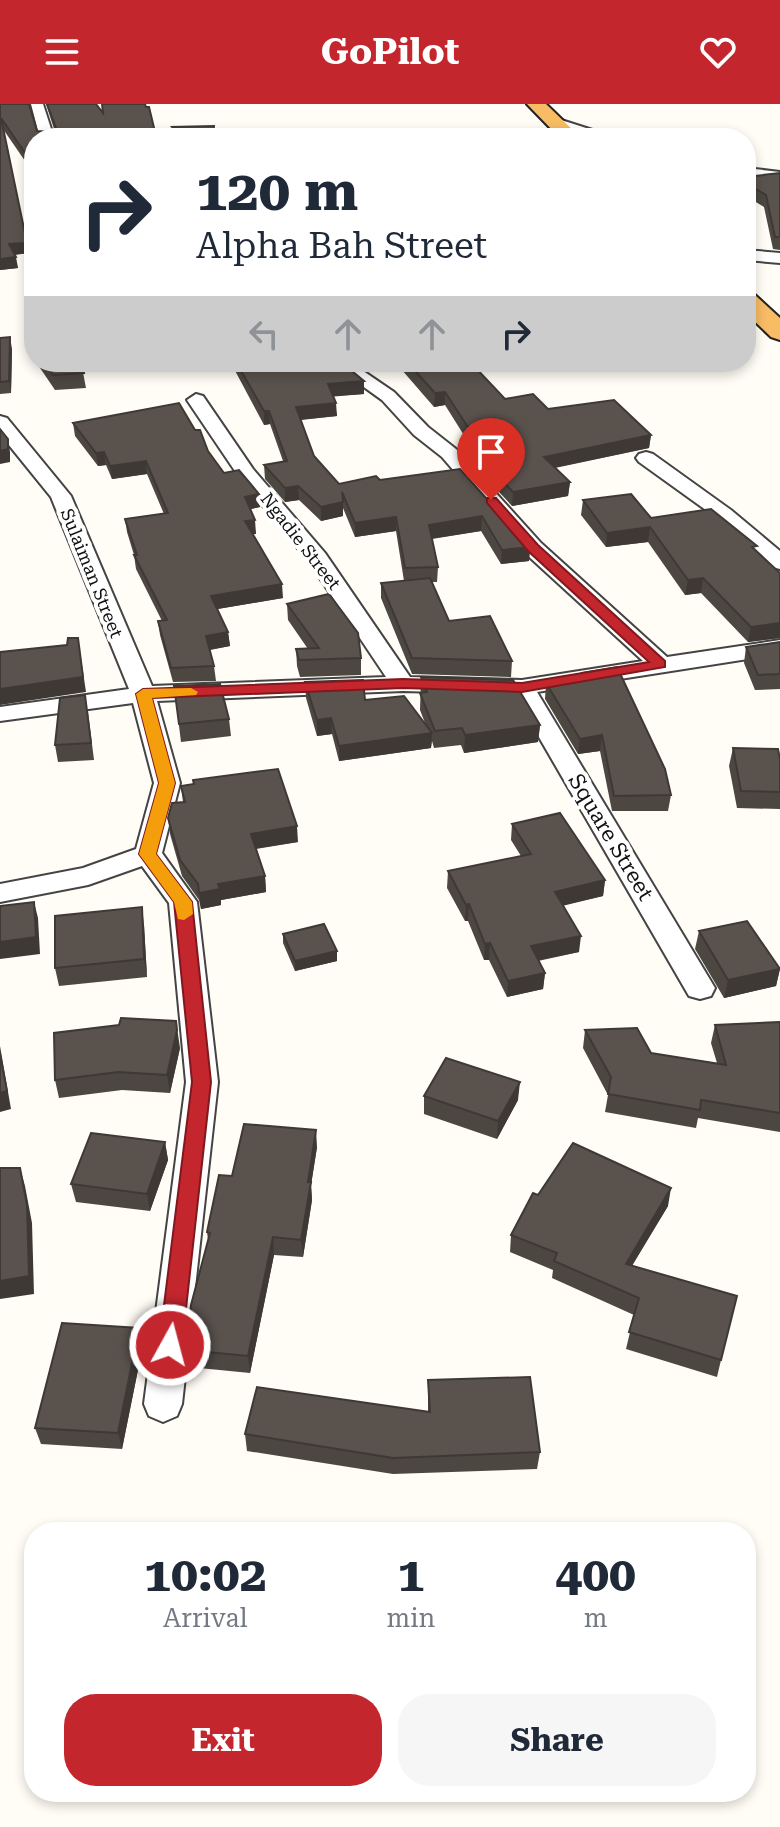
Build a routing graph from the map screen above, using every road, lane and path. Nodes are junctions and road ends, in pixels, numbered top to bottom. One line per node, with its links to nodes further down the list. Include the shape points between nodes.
1 (37, 104): 4 (street)
2 (536, 104): 3 (highway)
3 (555, 123): 5 (highway); 6 (street)
4 (44, 128)
5 (560, 128)
6 (571, 128)
7 (756, 174): 8 (street)
8 (780, 177)
9 (756, 256): 10 (street)
10 (780, 258)
11 (756, 309): 12 (highway)
12 (780, 332)
13 (353, 372): 19 (street, via 388,396 449,453 533,548)
14 (196, 400): 20 (street, Ngadie Street, via 246,473 317,558)
15 (0, 422): 22 (street, Sulaiman Street, via 61,496)
16 (646, 458): 17 (street)
17 (780, 562)
18 (780, 647): 19 (street)
19 (660, 664): 21 (street)
20 (403, 684): 21 (street); 22 (street)
21 (522, 687): 26 (street, Square Street)
22 (143, 694): 23 (street); 24 (street, Sulaiman Street, via 167,783)
23 (0, 714)
24 (148, 854): 25 (street, via 88,876); 27 (street, via 183,902 202,1082)
25 (0, 893)
26 (700, 988)
27 (163, 1404)

